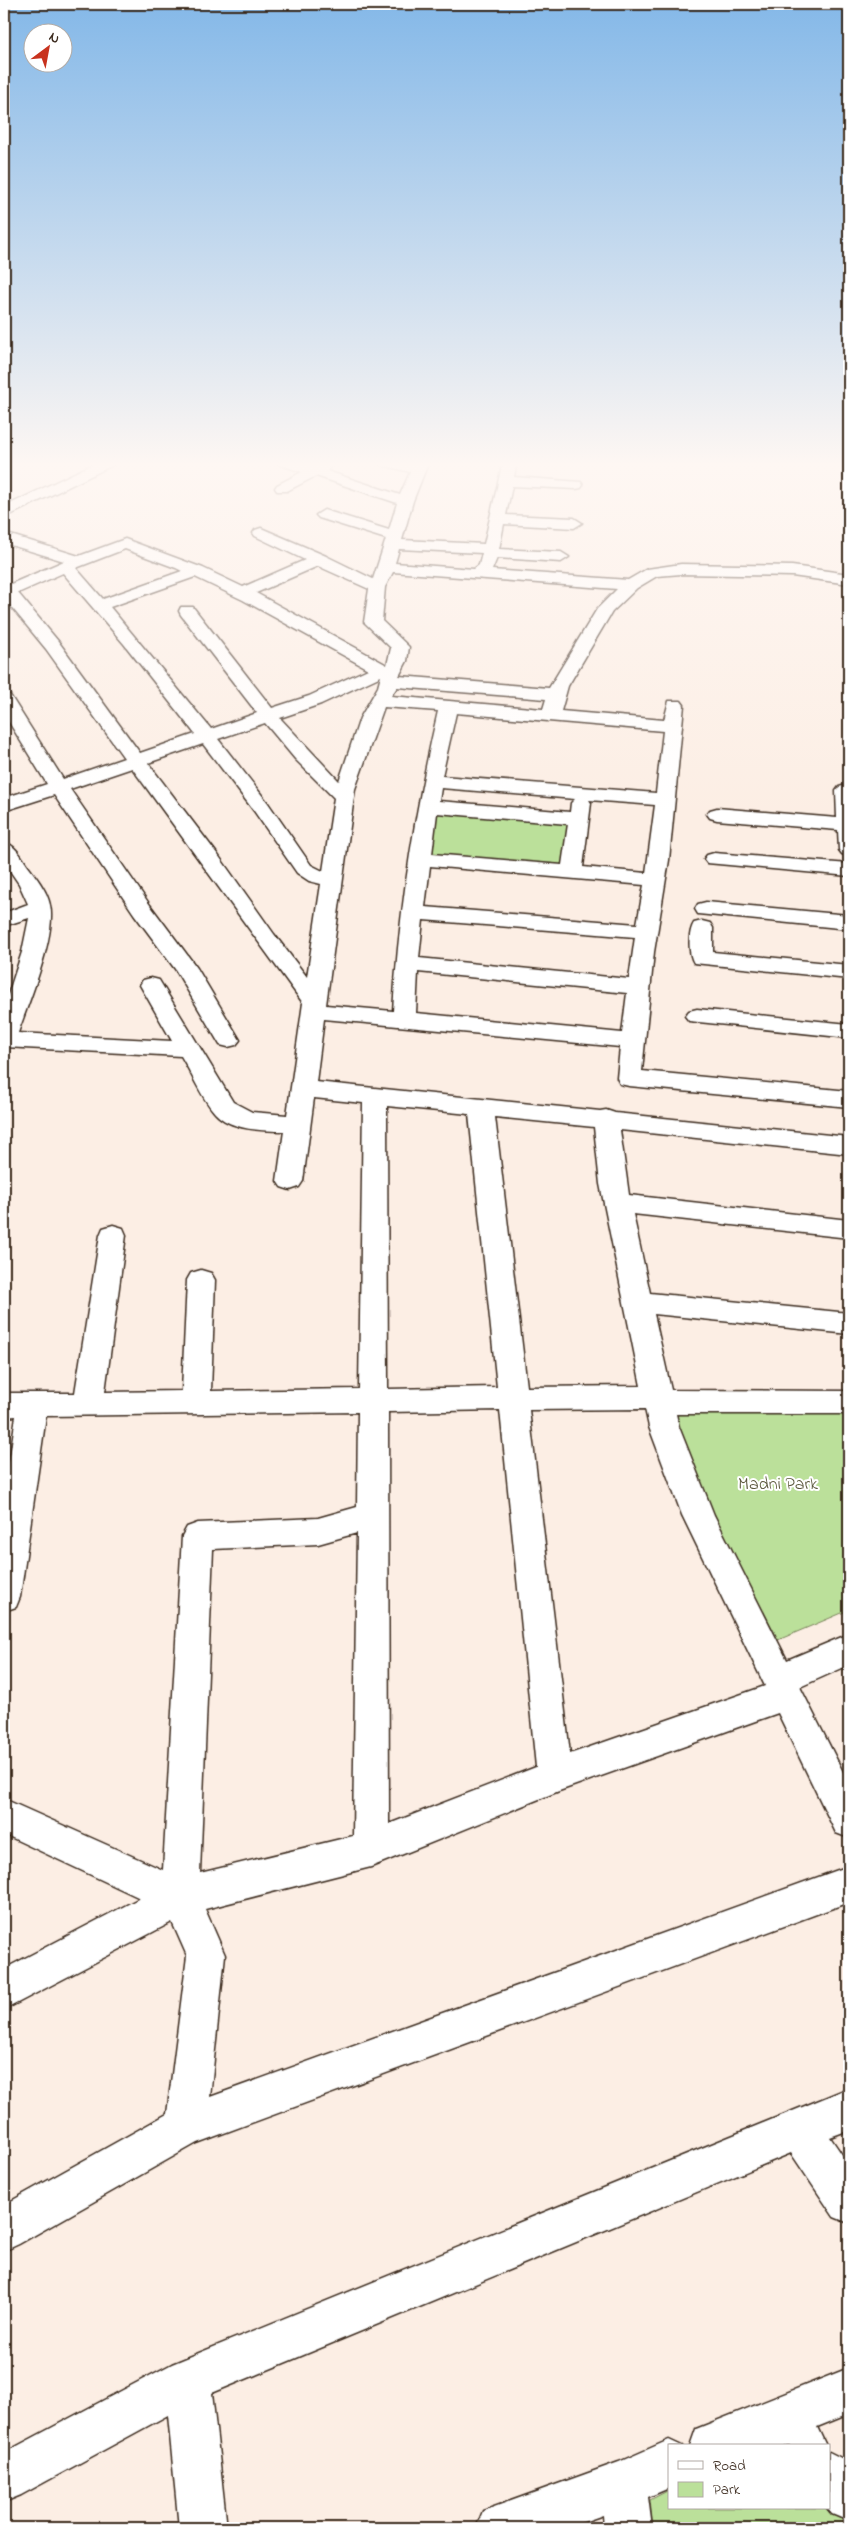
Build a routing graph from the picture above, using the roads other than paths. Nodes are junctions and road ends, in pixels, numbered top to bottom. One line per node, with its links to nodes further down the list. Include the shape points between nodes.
1 (39, 579): 12 (street)
2 (82, 579): 14 (street)
3 (174, 579): 14 (street)
4 (214, 579): 13 (street)
5 (274, 579): 13 (street)
6 (362, 579): 11 (street)
7 (381, 579): 11 (street)
8 (548, 579): 10 (street)
9 (641, 579): 10 (street)
10 (631, 585): 17 (street, via 605,609)
11 (378, 587): 16 (street, via 373,622 400,647 398,661)
12 (5, 593): 24 (street, via 14,598 52,645)
13 (243, 593): 16 (street)
14 (98, 606): 23 (street, via 130,640)
15 (187, 611): 22 (street)
16 (388, 675): 17 (street); 19 (street); 22 (street)
17 (556, 694): 21 (street)
18 (4, 699): 26 (street, via 32,748)
19 (378, 701): 20 (street); 29 (street, via 345,789)
20 (448, 706): 21 (street); 25 (street)
21 (551, 714): 30 (street, via 674,716)
22 (268, 715): 23 (street); 29 (street, via 324,780)
23 (206, 737): 24 (street); 42 (street, via 261,806 304,869 316,877)
24 (136, 761): 26 (street); 54 (street, via 211,860)
25 (432, 781): 28 (street); 32 (street)
26 (61, 787): 31 (street); 59 (street, via 137,902 186,968)
27 (846, 790): 35 (street)
28 (582, 793): 30 (street); 34 (street)
29 (345, 798): 42 (street)
30 (664, 800): 43 (street)
31 (4, 805)
32 (428, 806): 34 (street); 38 (street)
33 (717, 814): 35 (street)
34 (579, 820): 41 (street)
35 (848, 825): 37 (street)
36 (4, 848): 44 (street, via 33,890)
37 (849, 850)
38 (422, 859): 41 (street); 45 (street)
39 (714, 859): 40 (street)
40 (849, 870)
41 (572, 873): 43 (street)
42 (334, 878): 54 (street)
43 (655, 880): 48 (street)
44 (40, 907): 46 (street); 51 (street, via 37,937)
45 (414, 913): 48 (street); 49 (street)
46 (4, 920)
47 (849, 922): 50 (street, via 704,918 702,958)
48 (646, 932): 53 (street)
49 (407, 964): 53 (street); 56 (street)
50 (849, 972)
51 (14, 984): 57 (street)
52 (151, 984): 61 (street)
53 (639, 987): 60 (street)
54 (314, 1007): 56 (street); 62 (street)
55 (697, 1016): 58 (street)
56 (404, 1018): 60 (street, via 528,1033)
57 (5, 1031): 61 (street)
58 (849, 1031)
59 (228, 1040)
60 (634, 1041): 64 (street, via 629,1078)
61 (189, 1049): 67 (street, via 224,1108 235,1116 256,1123)
62 (302, 1089): 63 (street); 67 (street)
63 (375, 1096): 65 (street); 78 (street)
64 (849, 1099)
65 (481, 1108): 66 (street); 76 (street)
66 (606, 1118): 68 (street); 70 (street)
67 (298, 1123): 69 (street)
68 (849, 1145)
69 (290, 1181)
70 (617, 1203): 71 (street); 74 (street)
71 (849, 1229)
72 (113, 1235): 82 (street)
73 (201, 1280): 79 (street)
74 (637, 1302): 75 (street); 77 (street)
75 (849, 1323)
76 (513, 1398): 77 (street); 78 (street); 87 (street)
77 (659, 1399): 80 (street); 86 (street, via 664,1427 698,1515)
78 (373, 1400): 79 (street); 83 (street)
79 (196, 1402): 82 (street)
80 (849, 1402)
81 (18, 1405): 82 (street); 84 (street)
82 (88, 1405)
83 (372, 1516): 90 (street); 92 (street, via 318,1531 198,1536)
84 (4, 1597)
85 (849, 1649): 86 (street)
86 (782, 1687): 87 (street); 89 (street)
87 (555, 1776): 90 (street)
88 (4, 1816): 92 (street)
89 (849, 1821)
90 (370, 1849): 92 (street)
91 (849, 1884): 95 (street)
92 (180, 1897): 93 (street); 95 (street, via 206,1955)
93 (4, 1990)
94 (849, 2109): 96 (street)
95 (186, 2126): 98 (street)
96 (799, 2128): 97 (street); 99 (street)
97 (849, 2202)
98 (4, 2229)
99 (188, 2380): 105 (street); 108 (street)
100 (849, 2391): 101 (street)
101 (791, 2432): 102 (street)
102 (724, 2444)
103 (668, 2464): 106 (street)
104 (830, 2476): 107 (street)
105 (4, 2478)
106 (623, 2484): 109 (street); 110 (street)
107 (849, 2497)
108 (203, 2528)
109 (500, 2528)
110 (628, 2528)

